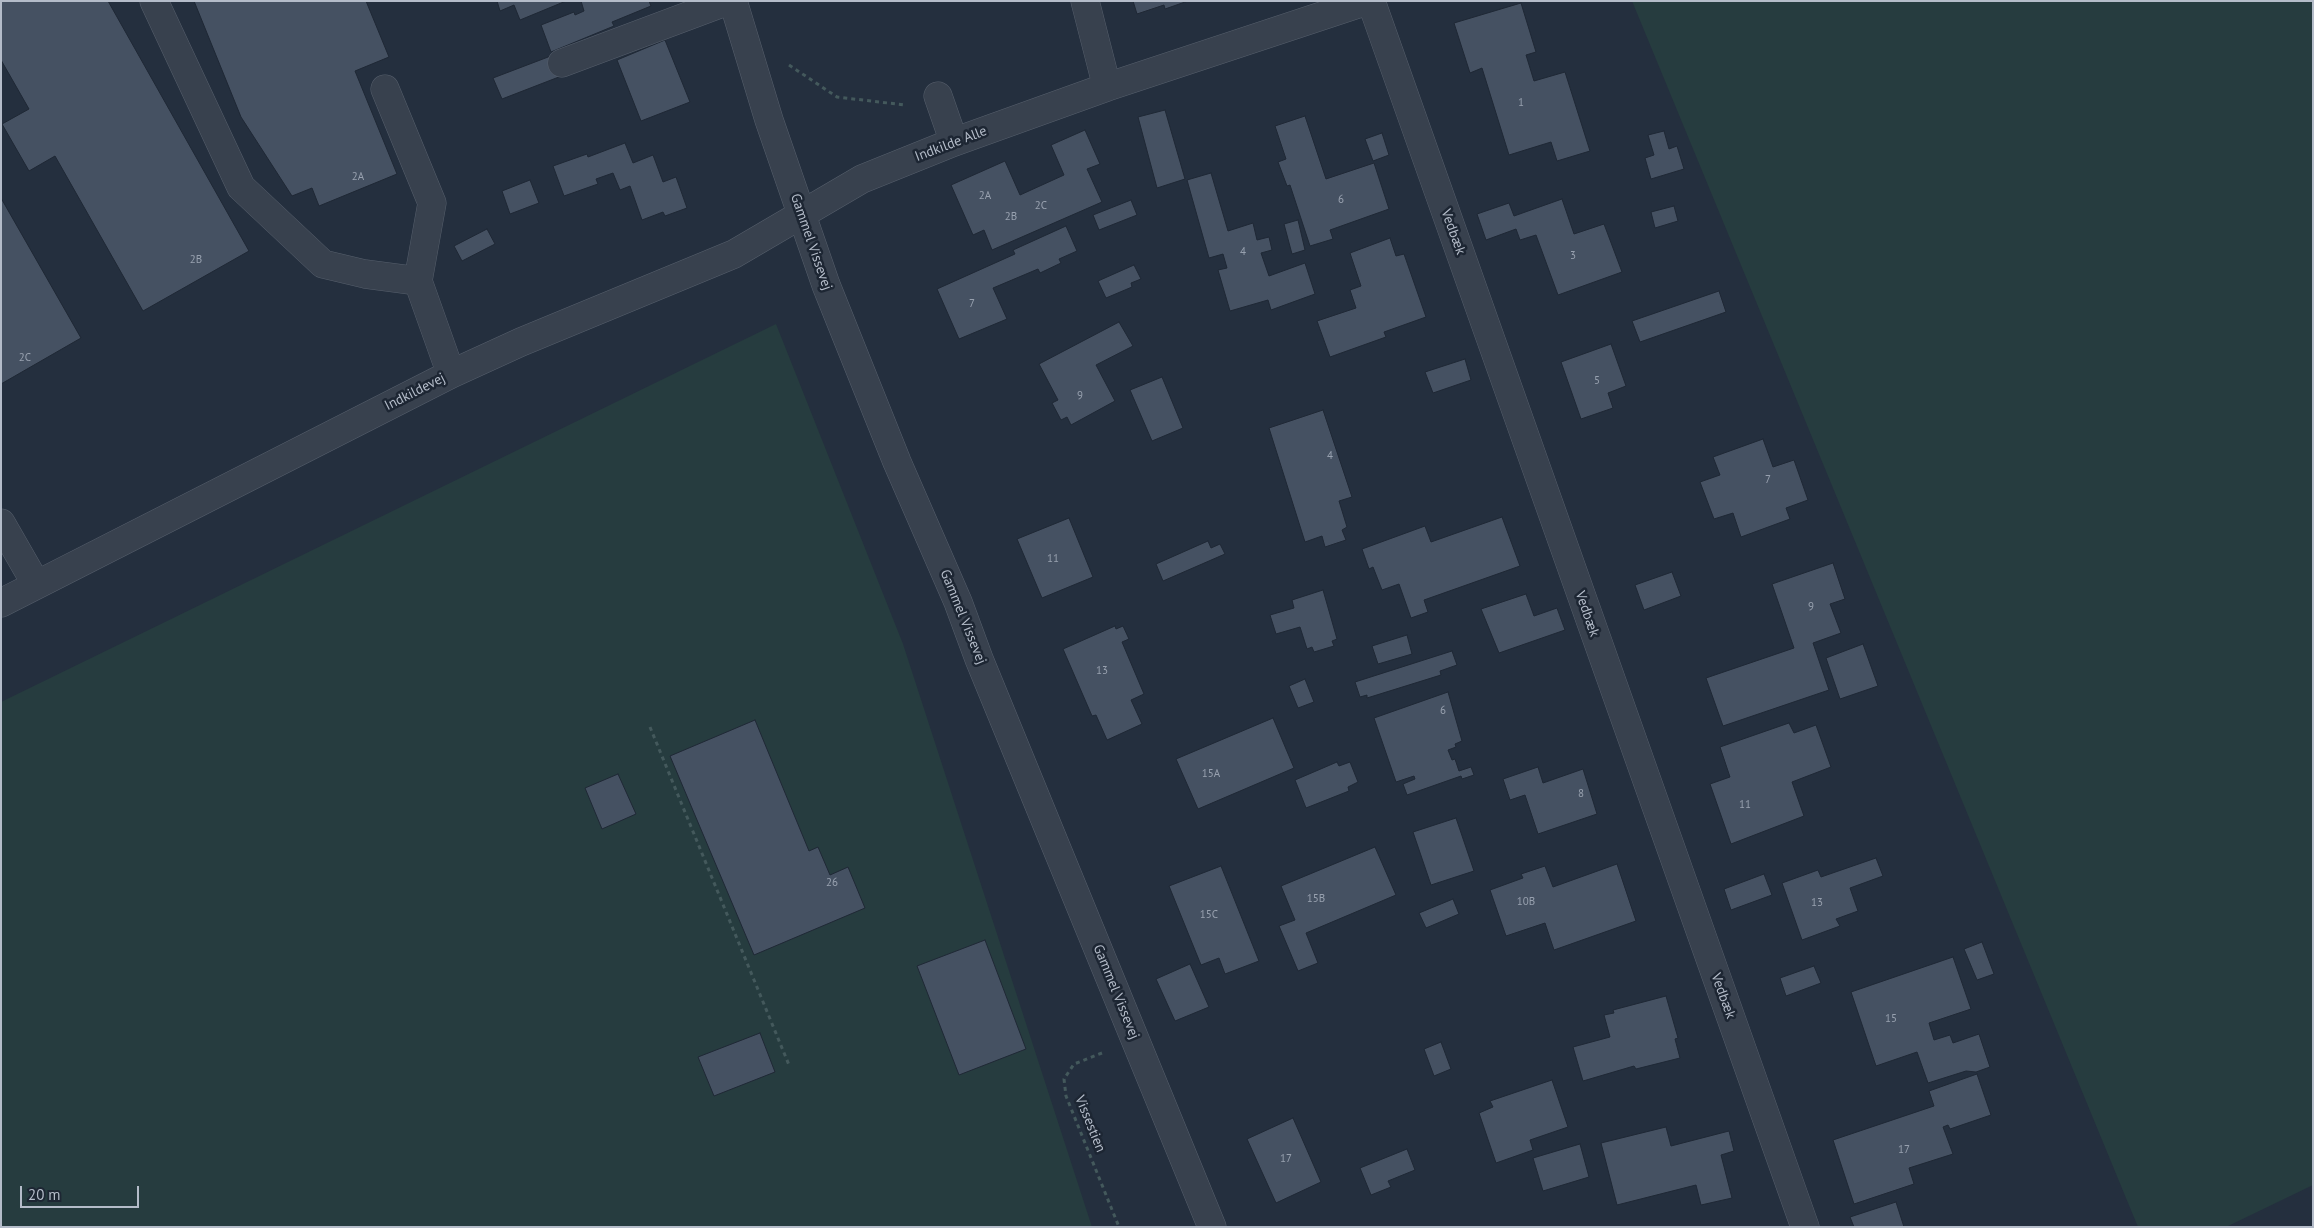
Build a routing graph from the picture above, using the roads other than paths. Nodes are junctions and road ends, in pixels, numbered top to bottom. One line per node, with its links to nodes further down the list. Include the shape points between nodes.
1 (154, 1): 12 (street, via 241,187 323,264)
2 (728, 1): 6 (street)
3 (733, 1): 11 (street, Gammel Vissevej)
4 (1085, 1): 7 (street)
5 (1369, 1): 7 (street, Indkilde Alle); 18 (street, Vedbæk)
6 (562, 63)
7 (1107, 87): 10 (street, Indkilde Alle)
8 (385, 89): 12 (street, via 432,203)
9 (941, 105): 10 (street)
10 (954, 142): 11 (street, Indkilde Alle, via 862,179)
11 (801, 214): 13 (street, Indkildevej, via 734,254); 17 (street, Gammel Vissevej, via 857,365 958,602)
12 (418, 281): 13 (street)
13 (451, 374): 15 (street, Indkildevej)
14 (1, 523): 15 (street)
15 (36, 584): 16 (street, Indkildevej)
16 (1, 603)
17 (1212, 1227)
18 (1805, 1227)

